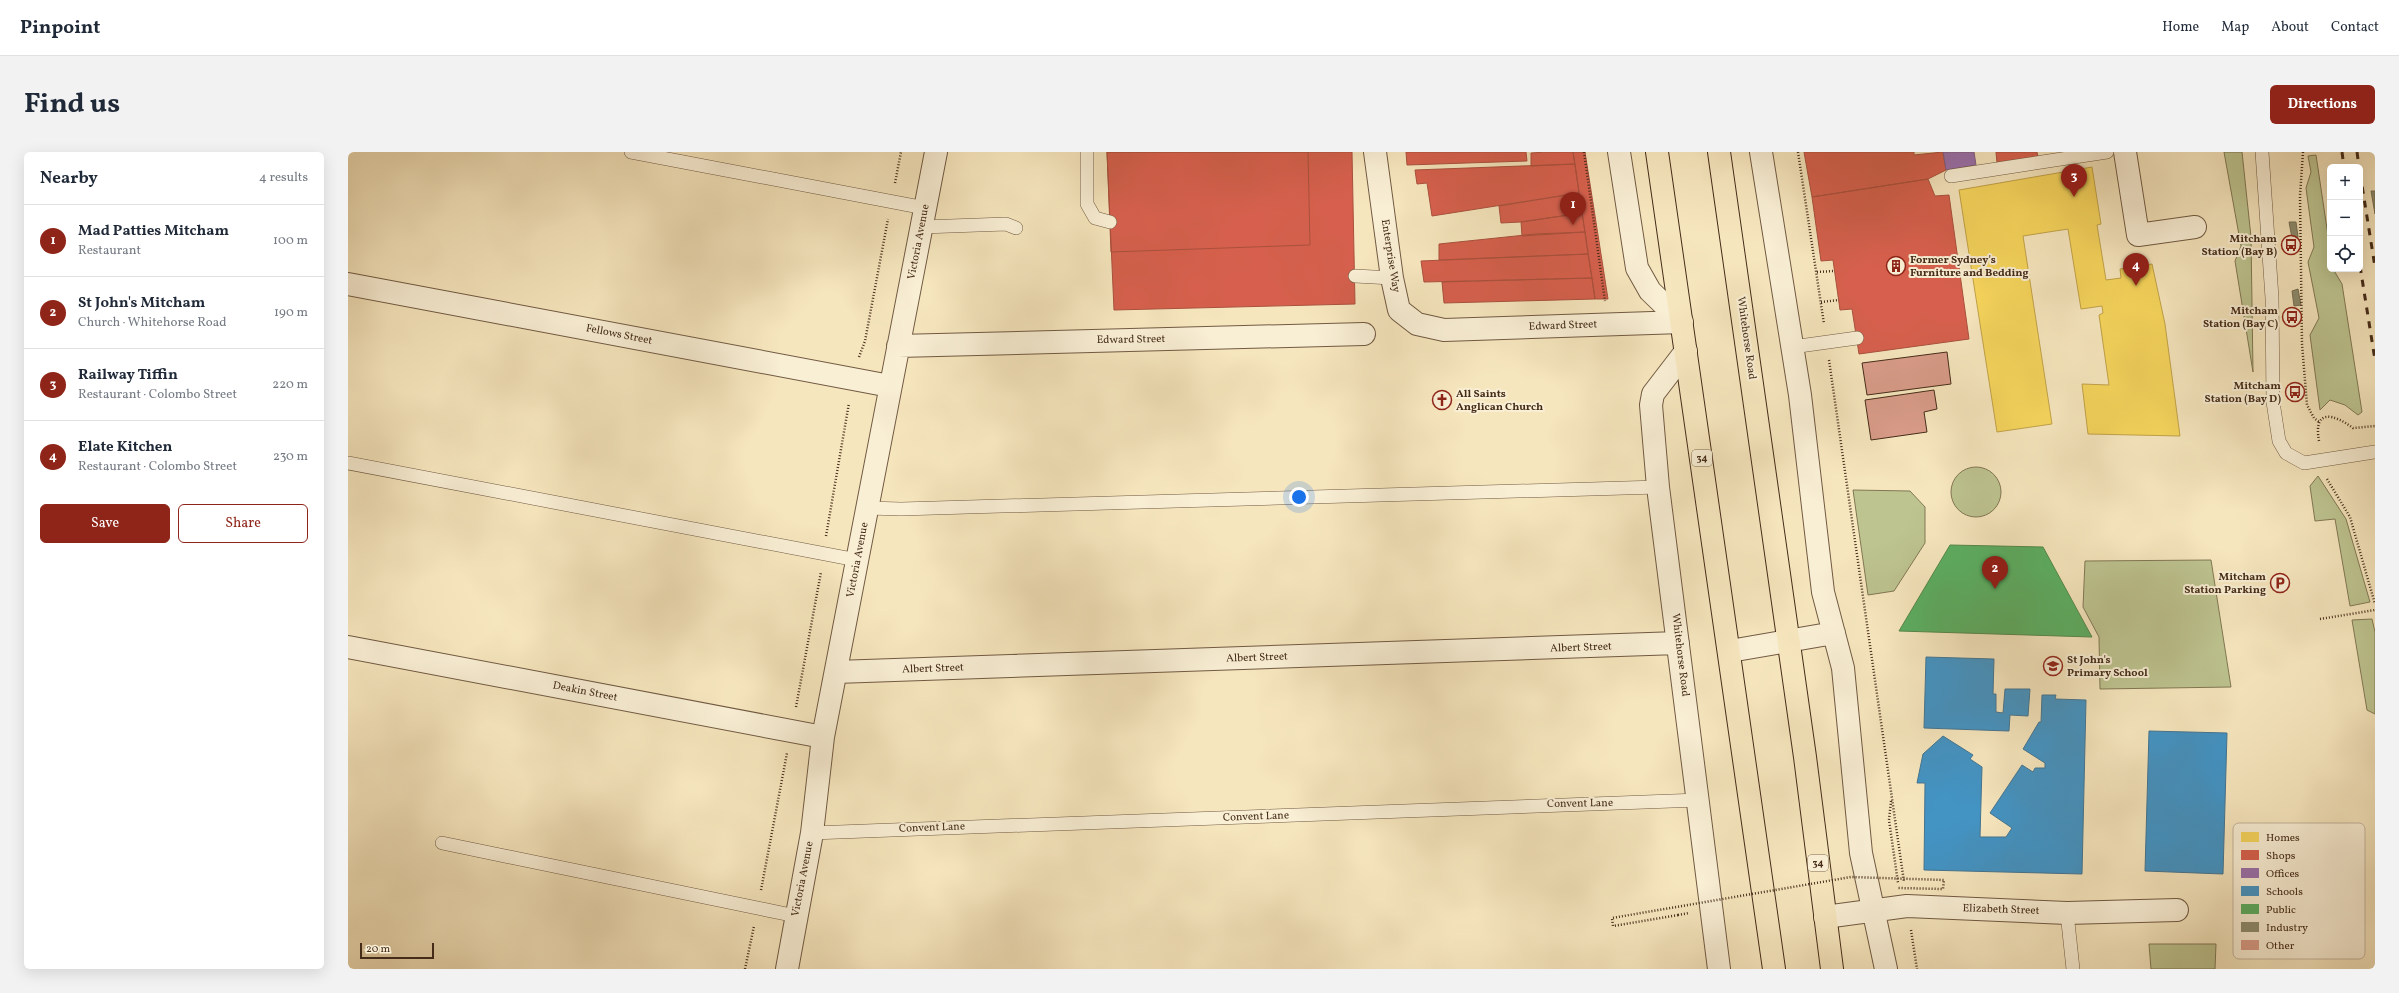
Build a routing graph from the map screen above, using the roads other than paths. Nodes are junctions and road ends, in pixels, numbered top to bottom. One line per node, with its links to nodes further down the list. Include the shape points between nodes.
1 (631, 152): 13 (lane)
2 (936, 152): 13 (street, Victoria Avenue)
3 (1086, 152): 14 (lane, via 1088,208 1095,218)
4 (1375, 152): 18 (street, Enterprise Way)
5 (1620, 152): 20 (street, via 1637,268 1650,291)
6 (1657, 152): 20 (highway, 34)
7 (1719, 152): 34 (highway, Whitehorse Road / 34)
8 (1761, 152): 25 (street)
9 (2108, 152): 12 (lane)
10 (2125, 152): 15 (street, via 2138,235)
11 (2262, 152): 28 (lane, via 2272,298 2273,402 2281,446 2286,453 2299,461 2318,461)
12 (1951, 176)
13 (923, 218): 16 (lane, via 1006,224); 24 (street, Victoria Avenue)
14 (1110, 222)
15 (2195, 226)
16 (1016, 228)
17 (1355, 276): 18 (lane)
18 (1392, 278): 21 (street, Enterprise Way, via 1399,310 1417,324)
19 (348, 284): 27 (street, Fellows Street)
20 (1682, 322): 21 (street, Edward Street); 26 (highway, 34)
21 (1444, 330)
22 (1364, 334): 24 (street, Edward Street)
23 (1857, 338): 25 (lane)
24 (898, 346): 27 (street, Victoria Avenue)
25 (1792, 347): 33 (street, via 1823,592)
26 (1686, 351): 30 (street, Whitehorse Road, via 1652,394); 37 (highway, 34)
27 (890, 386): 31 (street, Victoria Avenue)
28 (2370, 452)
29 (348, 463): 32 (lane)
30 (1658, 487): 31 (lane); 35 (street, Whitehorse Road)
31 (868, 508): 32 (street, Victoria Avenue)
32 (858, 560): 38 (street, Victoria Avenue)
33 (1834, 633): 34 (street); 43 (street, via 1843,668 1861,853)
34 (1789, 642): 37 (street); 47 (highway, Whitehorse Road / 34)
35 (1678, 643): 38 (street, Albert Street); 40 (street, Whitehorse Road)
36 (348, 647): 39 (street, Deakin Street)
37 (1730, 651): 50 (highway, 34)
38 (836, 672): 39 (street, Victoria Avenue)
39 (823, 737): 41 (street, Victoria Avenue)
40 (1699, 800): 41 (lane, Convent Lane); 49 (street, Whitehorse Road)
41 (812, 833): 46 (street, Victoria Avenue)
42 (442, 843): 46 (lane)
43 (1873, 910): 45 (street, Elizabeth Street, via 1907,906); 47 (street, Elizabeth Street); 52 (street)
44 (2177, 910): 45 (street, Elizabeth Street)
45 (2067, 913): 53 (lane)
46 (796, 916): 48 (street, Victoria Avenue)
47 (1825, 917): 51 (highway, Whitehorse Road / 34)
48 (787, 969)
49 (1719, 969)
50 (1774, 969)
51 (1832, 969)
52 (1886, 969)
53 (2073, 969)

